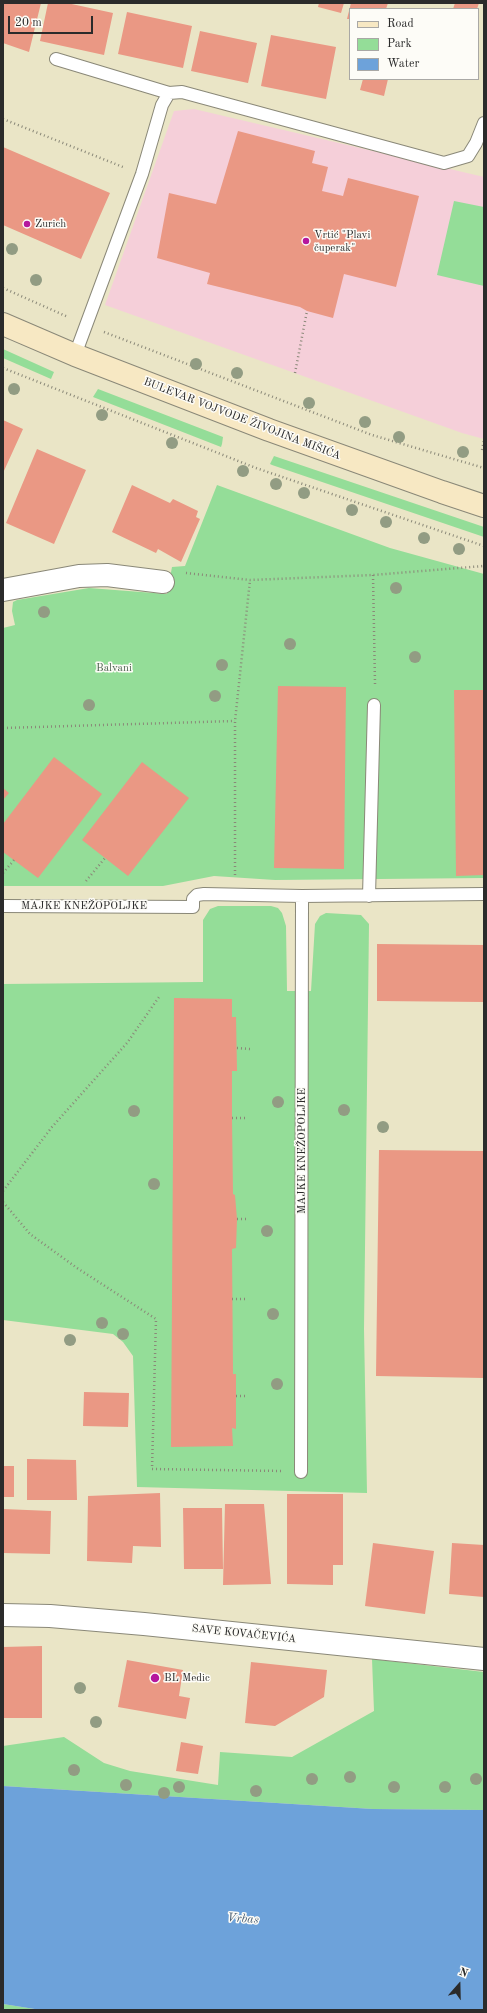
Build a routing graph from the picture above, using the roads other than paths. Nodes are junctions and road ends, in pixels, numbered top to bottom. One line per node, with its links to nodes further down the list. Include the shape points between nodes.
1 (56, 59): 2 (lane)
2 (169, 93): 3 (lane, via 182,92 444,163 468,156); 5 (lane, via 162,105 142,174)
3 (484, 123)
4 (3, 324): 5 (street, BULEVAR VOJVODE ŽIVOJINA MIŠIĆA)
5 (74, 355): 6 (street, BULEVAR VOJVODE ŽIVOJINA MIŠIĆA, via 269,430)
6 (484, 506)
7 (172, 577): 8 (street, via 79,576)
8 (3, 590)
9 (374, 705): 12 (lane)
10 (484, 894): 12 (lane)
11 (302, 896): 12 (lane); 13 (lane, MAJKE KNEŽOPOLJKE, via 204,894 193,899 193,907); 14 (lane, MAJKE KNEŽOPOLJKE)
12 (369, 896)
13 (3, 906)
14 (301, 1472)
15 (3, 1615): 16 (street, SAVE KOVAČEVIĆA, via 144,1624)
16 (484, 1659)

